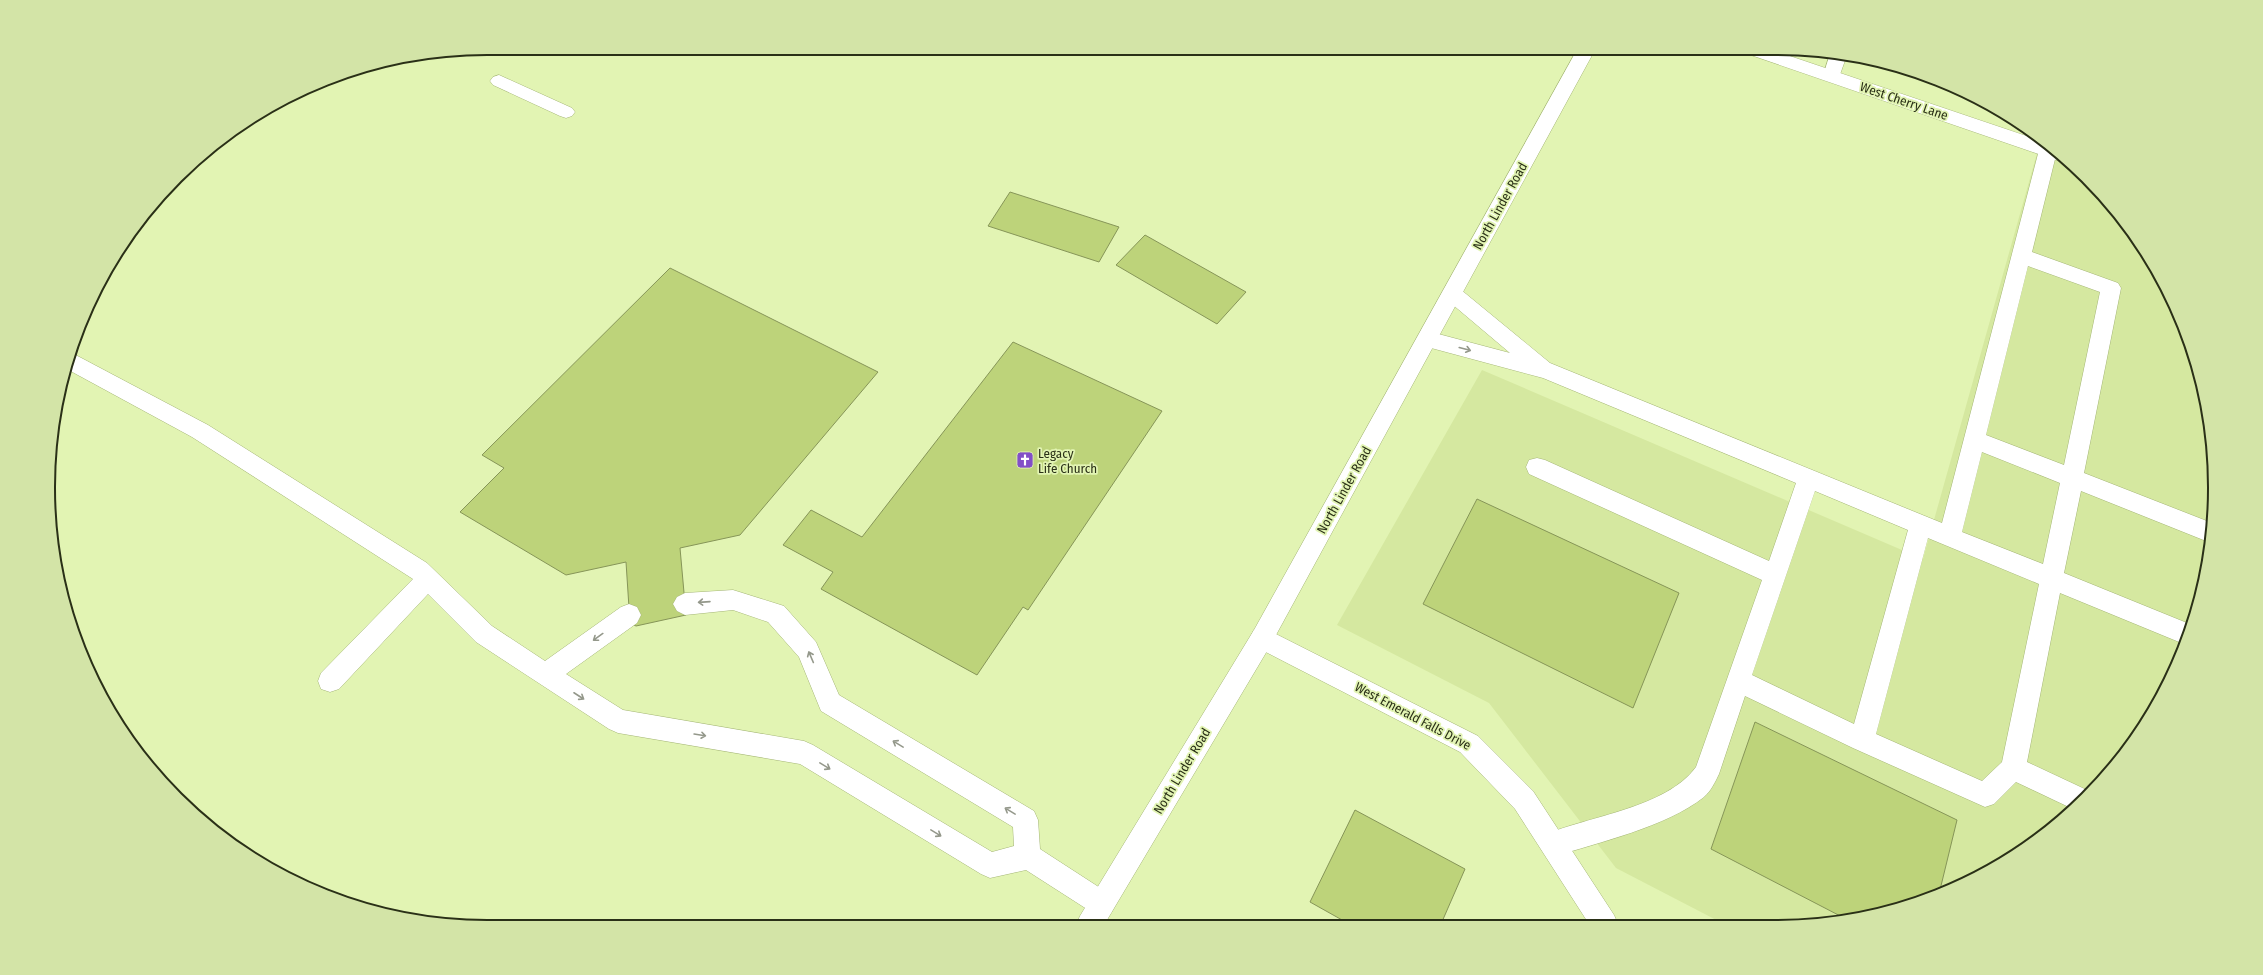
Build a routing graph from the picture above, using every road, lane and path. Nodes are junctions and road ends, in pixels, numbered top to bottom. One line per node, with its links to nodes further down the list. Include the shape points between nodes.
1 (1583, 55): 10 (main road, North Linder Road)
2 (1769, 55): 4 (main road, West Cherry Lane)
3 (1837, 60): 4 (main road)
4 (1832, 76): 7 (main road, West Cherry Lane)
5 (499, 81): 6 (main road)
6 (566, 112)
7 (2045, 149)
8 (2053, 155): 9 (main road)
9 (2021, 256): 14 (main road); 16 (main road, via 2111,288)
10 (1453, 294): 11 (main road, North Linder Road); 13 (main road)
11 (1427, 339): 13 (main road, one-way to 13); 27 (main road, North Linder Road)
12 (74, 363): 23 (main road, via 200,432 419,570)
13 (1547, 371): 17 (main road)
14 (1974, 439): 16 (main road); 20 (main road)
15 (1537, 467): 21 (main road)
16 (2073, 477): 19 (main road); 22 (main road)
17 (1809, 478): 18 (main road); 21 (main road)
18 (1921, 524): 20 (main road); 31 (main road)
19 (2205, 530)
20 (1950, 536): 22 (main road)
21 (1775, 575): 30 (main road)
22 (2053, 577): 26 (main road); 32 (main road)
23 (427, 580): 28 (main road, via 484,634); 29 (main road)
24 (685, 604): 35 (main road, one-way to 24, via 1025,820 830,703 808,650 776,614 733,600)
25 (630, 615): 28 (main road, one-way to 28)
26 (2183, 632)
27 (1262, 638): 34 (main road, West Emerald Falls Drive, via 1469,744 1524,800); 36 (main road, North Linder Road)
28 (546, 674): 35 (main road, one-way to 35, via 618,721 804,753 990,865)
29 (330, 681)
30 (1739, 681): 31 (main road); 34 (main road, via 1706,774 1694,790 1677,800 1634,817)
31 (1862, 740): 32 (main road, via 1985,795)
32 (2013, 768): 33 (main road)
33 (2076, 798)
34 (1553, 844): 37 (main road, West Emerald Falls Drive)
35 (1028, 856): 36 (main road)
36 (1095, 915)
37 (1602, 920)

